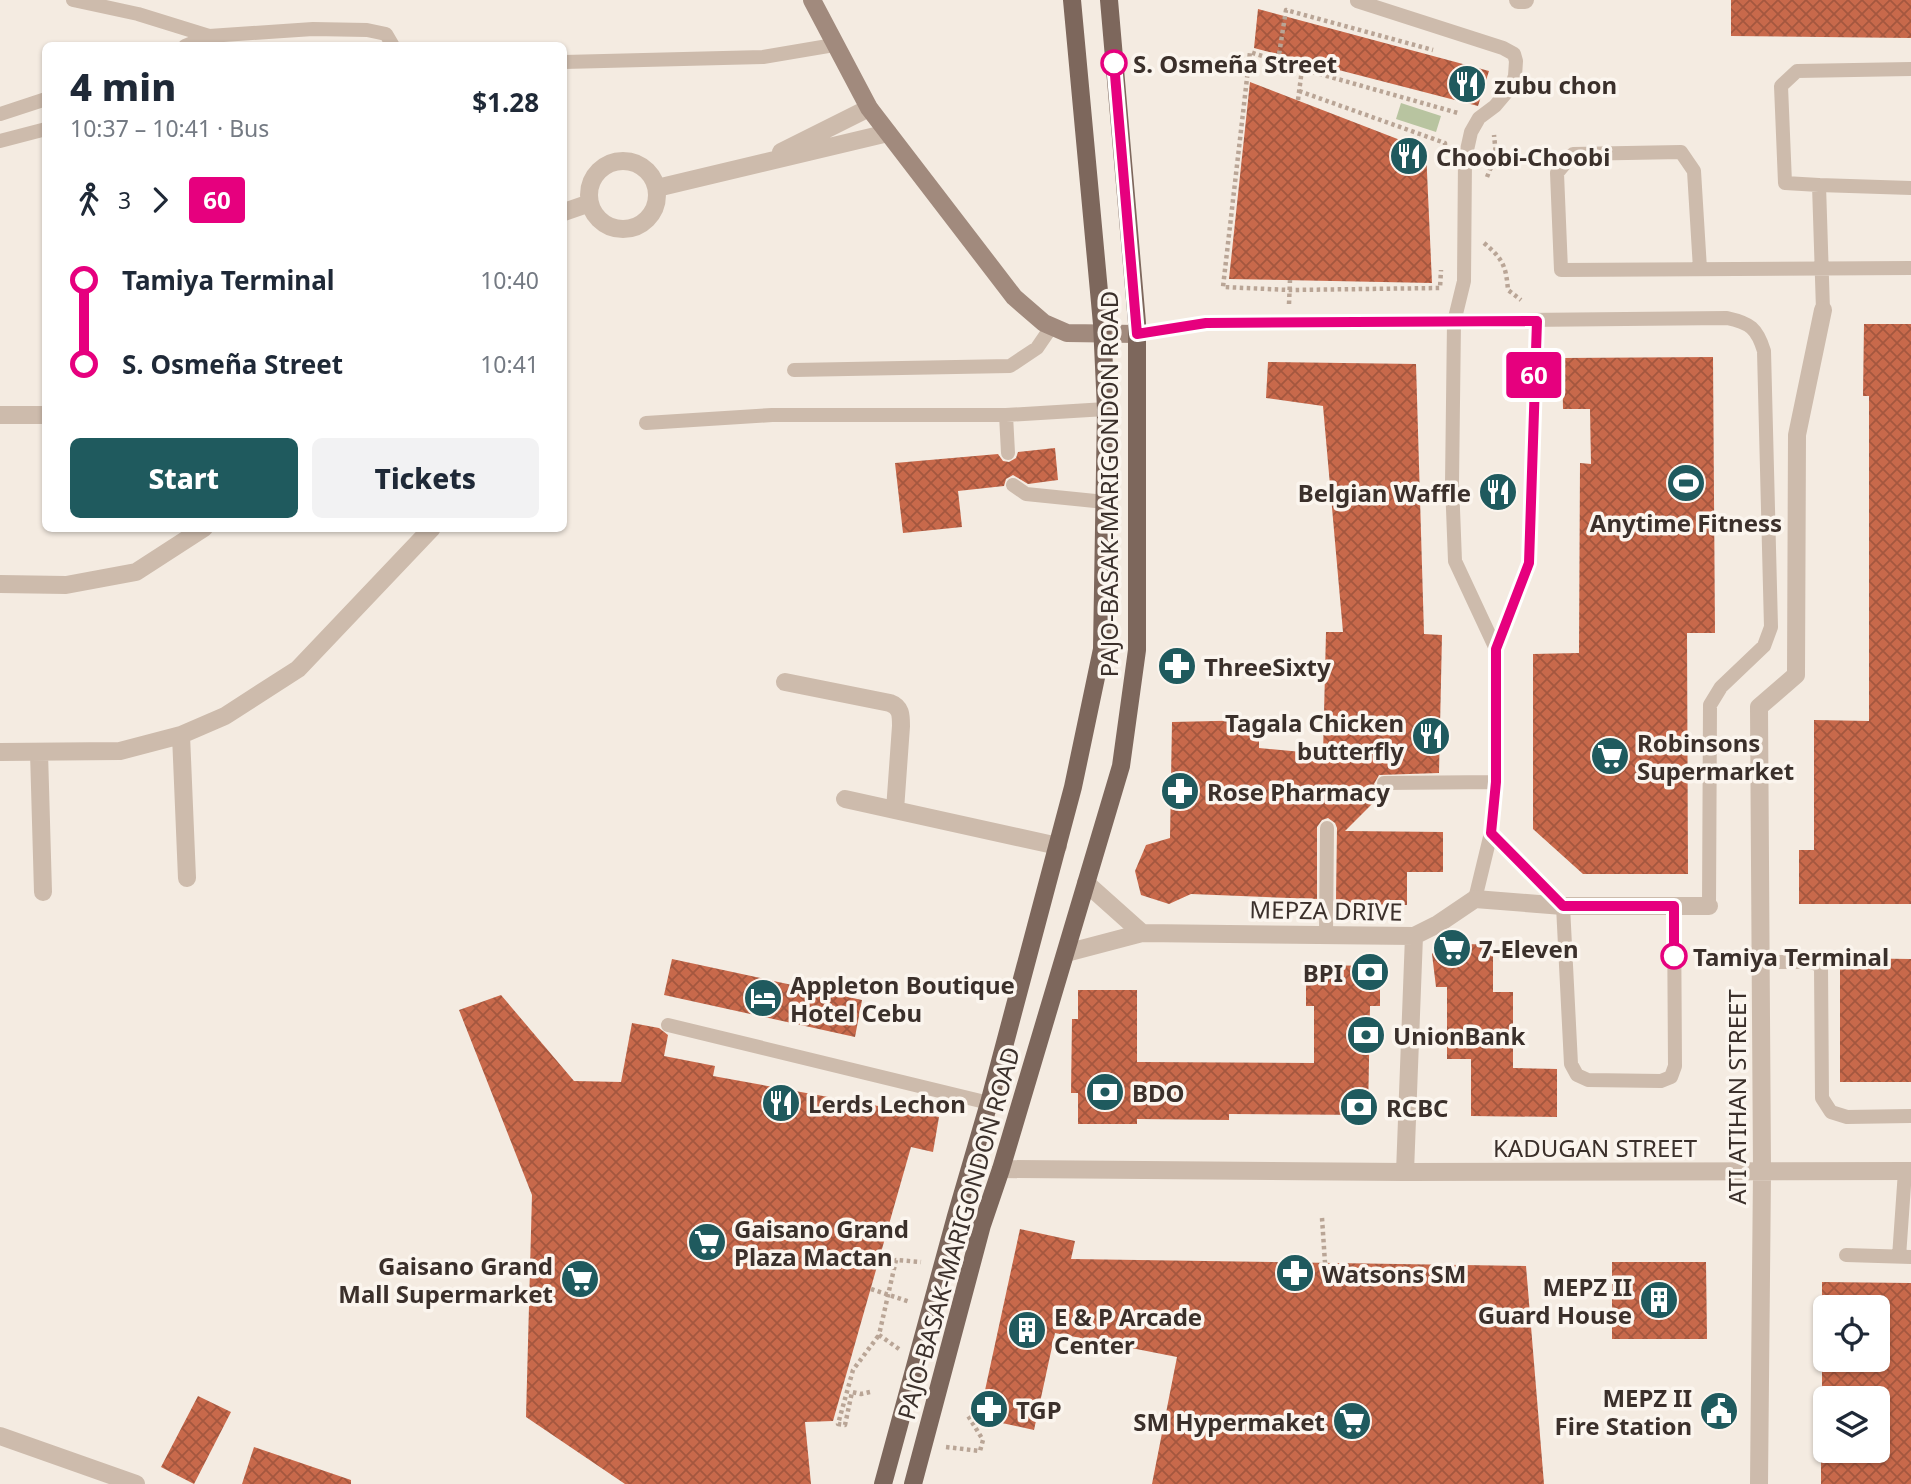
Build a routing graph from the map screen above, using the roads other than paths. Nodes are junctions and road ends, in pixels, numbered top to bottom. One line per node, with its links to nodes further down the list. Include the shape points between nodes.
1 (73, 0): 8 (lane)
2 (812, 0): 11 (street)
3 (1072, 0): 34 (main road, PAJO-BASAK-MARIGONDON ROAD)
4 (1109, 0): 33 (main road, PAJO-BASAK-MARIGONDON ROAD)
5 (1518, 0): 6 (street)
6 (1525, 0)
7 (1357, 1): 31 (lane, via 1514,54 1511,87 1474,124 1465,159 1465,281)
8 (209, 36): 9 (lane); 10 (lane, via 367,30 386,34)
9 (195, 42)
10 (391, 42)
11 (834, 45): 12 (lane, via 763,57); 15 (street)
12 (567, 62)
13 (1911, 69): 21 (lane, via 1797,71 1781,86 1785,183)
14 (42, 100): 16 (lane)
15 (869, 108): 18 (street); 20 (street)
16 (0, 114)
17 (42, 130): 19 (lane)
18 (888, 133): 20 (street); 32 (street, via 1014,296)
19 (0, 141)
20 (751, 166): 22 (street)
21 (1819, 185): 23 (lane); 28 (lane)
22 (657, 188): 24 (street, via 637,163 616,162 606,165 592,181); 24 (street, via 654,211 636,227 613,228 602,222)
23 (1911, 188)
24 (590, 202): 25 (street)
25 (567, 211)
26 (1911, 268): 28 (lane)
27 (1700, 269): 27 (lane, via 1561,270 1557,173 1573,154 1681,152 1694,172); 28 (lane)
28 (1821, 269): 29 (lane)
29 (1823, 310): 71 (street, ATI ATIHAN STREET, via 1797,435 1796,676 1759,707)
30 (1537, 321): 31 (lane); 48 (lane, via 1529,563); 66 (lane, via 1727,318 1745,322 1759,336 1764,351 1771,626 1764,646 1721,687 1710,705)
31 (1454, 322): 33 (lane, via 1206,323); 48 (lane, via 1455,561)
32 (1052, 326): 34 (street, via 1067,333); 35 (lane, via 1037,348 1010,366)
33 (1137, 334): 34 (street); 37 (main road, PAJO-BASAK-MARIGONDON ROAD)
34 (1101, 335): 36 (main road, PAJO-BASAK-MARIGONDON ROAD)
35 (794, 370)
36 (1106, 410): 37 (main road); 40 (lane); 44 (main road, PAJO-BASAK-MARIGONDON ROAD)
37 (1137, 410): 61 (main road, PAJO-BASAK-MARIGONDON ROAD, via 1137,650 1121,765)
38 (0, 415): 39 (street)
39 (42, 415)
40 (1006, 415): 41 (lane, via 772,415); 42 (lane)
41 (646, 423)
42 (1008, 453)
43 (1013, 485): 44 (lane, via 1026,494)
44 (1105, 502): 59 (main road, PAJO-BASAK-MARIGONDON ROAD, via 1102,649)
45 (198, 532): 47 (street, via 136,572 66,585)
46 (428, 532): 50 (street, via 298,669 225,716)
47 (0, 584)
48 (1496, 649): 53 (lane)
49 (785, 682): 56 (street, via 897,707 901,726)
50 (181, 734): 52 (street, via 120,751); 60 (street)
51 (0, 752): 52 (street)
52 (39, 752): 62 (street)
53 (1496, 782): 54 (lane); 58 (lane)
54 (1384, 783)
55 (845, 799): 56 (street)
56 (895, 810): 59 (street)
57 (1327, 828): 68 (lane)
58 (1491, 833): 63 (lane); 64 (lane)
59 (1058, 846): 73 (main road, PAJO-BASAK-MARIGONDON ROAD)
60 (187, 878)
61 (1086, 883): 67 (street); 70 (main road, PAJO-BASAK-MARIGONDON ROAD)
62 (43, 892)
63 (1475, 899): 64 (street); 69 (street, MEPZA DRIVE)
64 (1563, 906): 65 (street); 65 (lane, via 1571,1064 1588,1080 1661,1081 1671,1077 1675,1066)
65 (1674, 906): 66 (street)
66 (1709, 906)
67 (1142, 933): 68 (street, MEPZA DRIVE); 70 (street, MEPZA DRIVE)
68 (1326, 934): 69 (street, MEPZA DRIVE)
69 (1414, 936): 77 (street)
70 (1066, 953): 75 (main road, PAJO-BASAK-MARIGONDON ROAD)
71 (1760, 962): 74 (lane, via 1821,966 1822,1098 1831,1112 1847,1117); 78 (street, ATI ATIHAN STREET)
72 (668, 1025): 73 (lane)
73 (989, 1103): 83 (main road, PAJO-BASAK-MARIGONDON ROAD)
74 (1911, 1116)
75 (1001, 1169): 77 (street); 84 (main road, PAJO-BASAK-MARIGONDON ROAD)
76 (1908, 1171): 78 (street, KADUGAN STREET); 80 (lane)
77 (1405, 1172): 78 (street, KADUGAN STREET)
78 (1762, 1172): 85 (street, ATI ATIHAN STREET)
79 (1846, 1255): 80 (lane)
80 (1905, 1257)
81 (0, 1436): 82 (street)
82 (136, 1484)
83 (883, 1484)
84 (914, 1484)
85 (1759, 1484)

